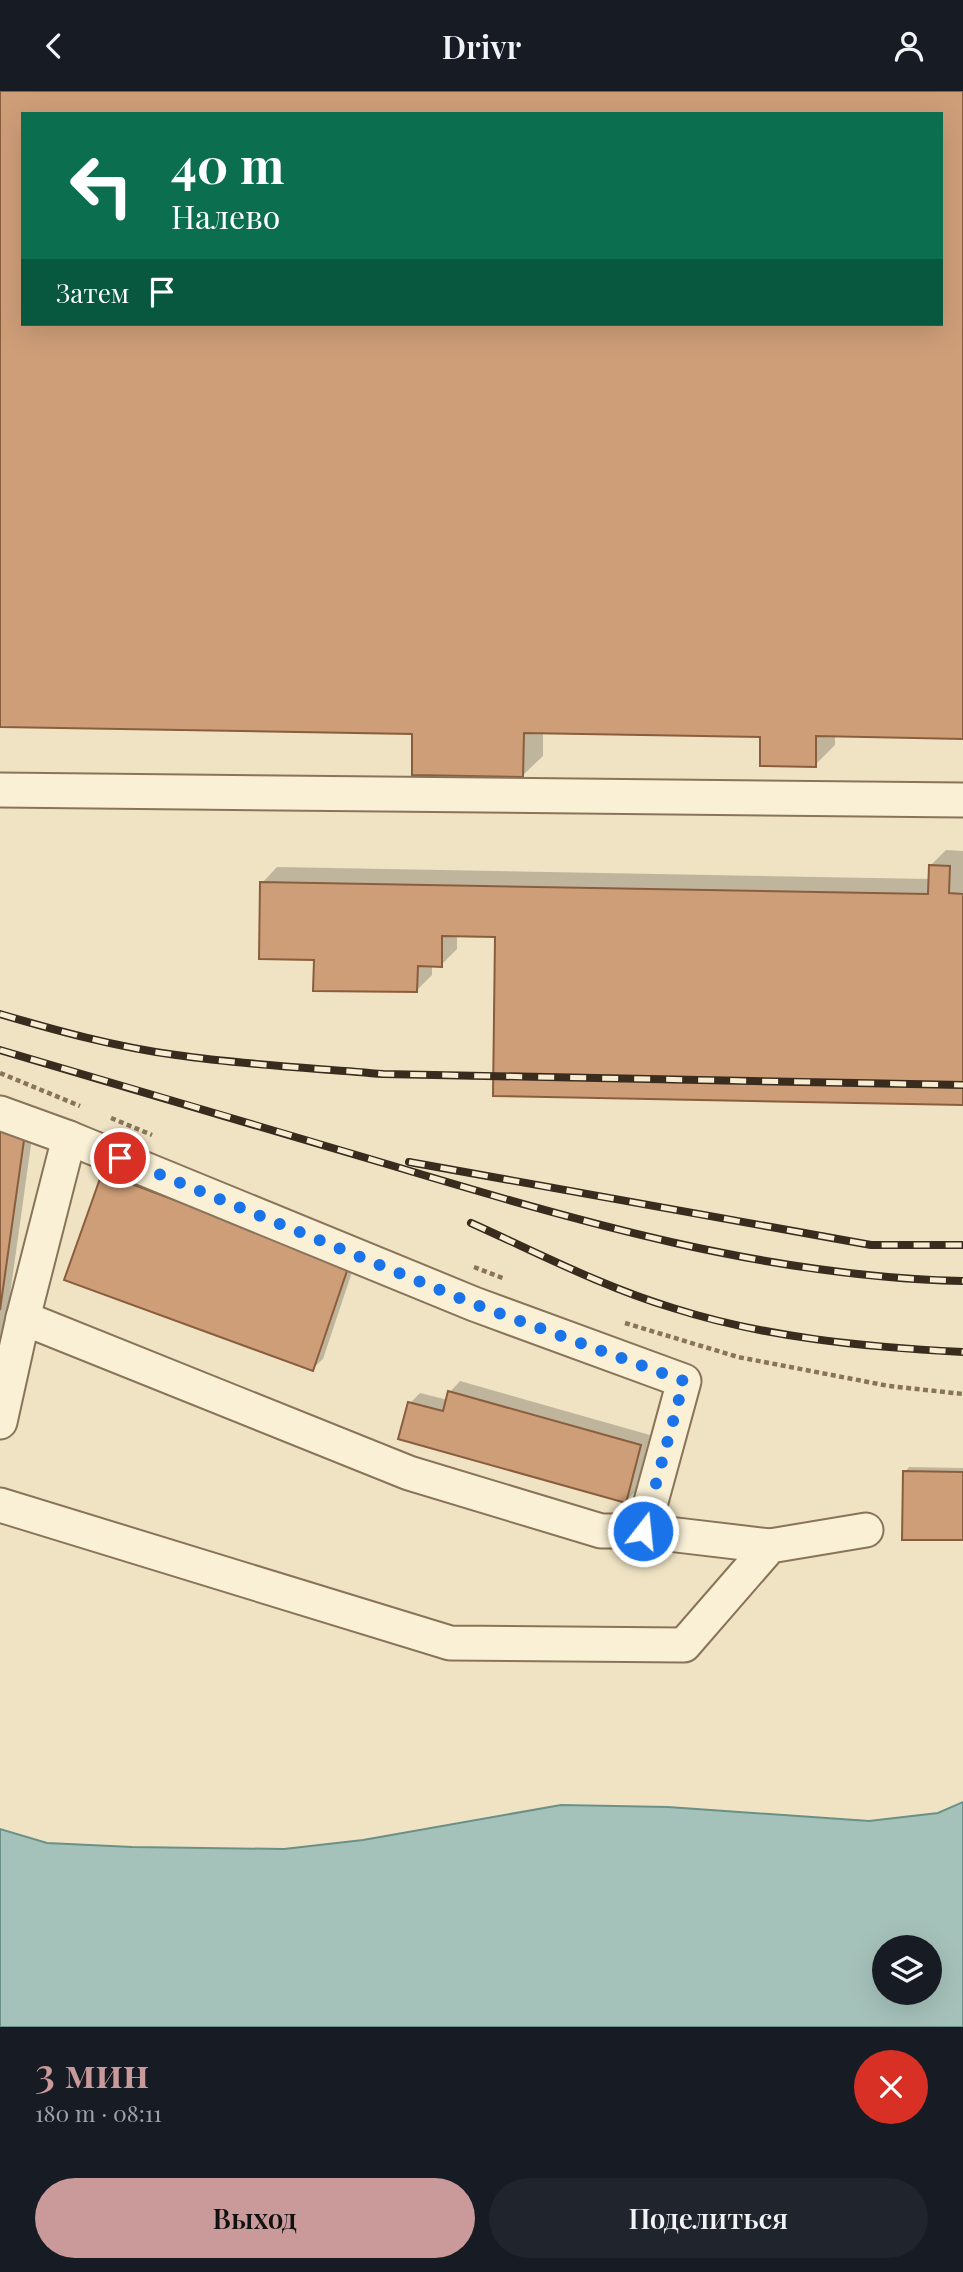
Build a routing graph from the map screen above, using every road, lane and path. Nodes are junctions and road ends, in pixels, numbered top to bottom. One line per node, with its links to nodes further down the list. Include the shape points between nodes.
1 (0, 790): 2 (lane)
2 (963, 800)
3 (0, 1073): 4 (path)
4 (89, 1109)
5 (0, 1113): 8 (lane)
6 (102, 1115): 7 (path)
7 (153, 1135)
8 (69, 1137): 11 (lane); 17 (lane, via 474,1304 684,1381)
9 (471, 1266): 10 (path)
10 (510, 1281)
11 (23, 1318): 14 (lane); 17 (lane, via 409,1473 601,1531)
12 (613, 1319): 13 (path, via 738,1357 889,1386)
13 (963, 1394)
14 (0, 1422)
15 (0, 1505): 18 (lane, via 450,1643 684,1645)
16 (866, 1530): 18 (lane)
17 (643, 1531): 18 (lane)
18 (770, 1546)

